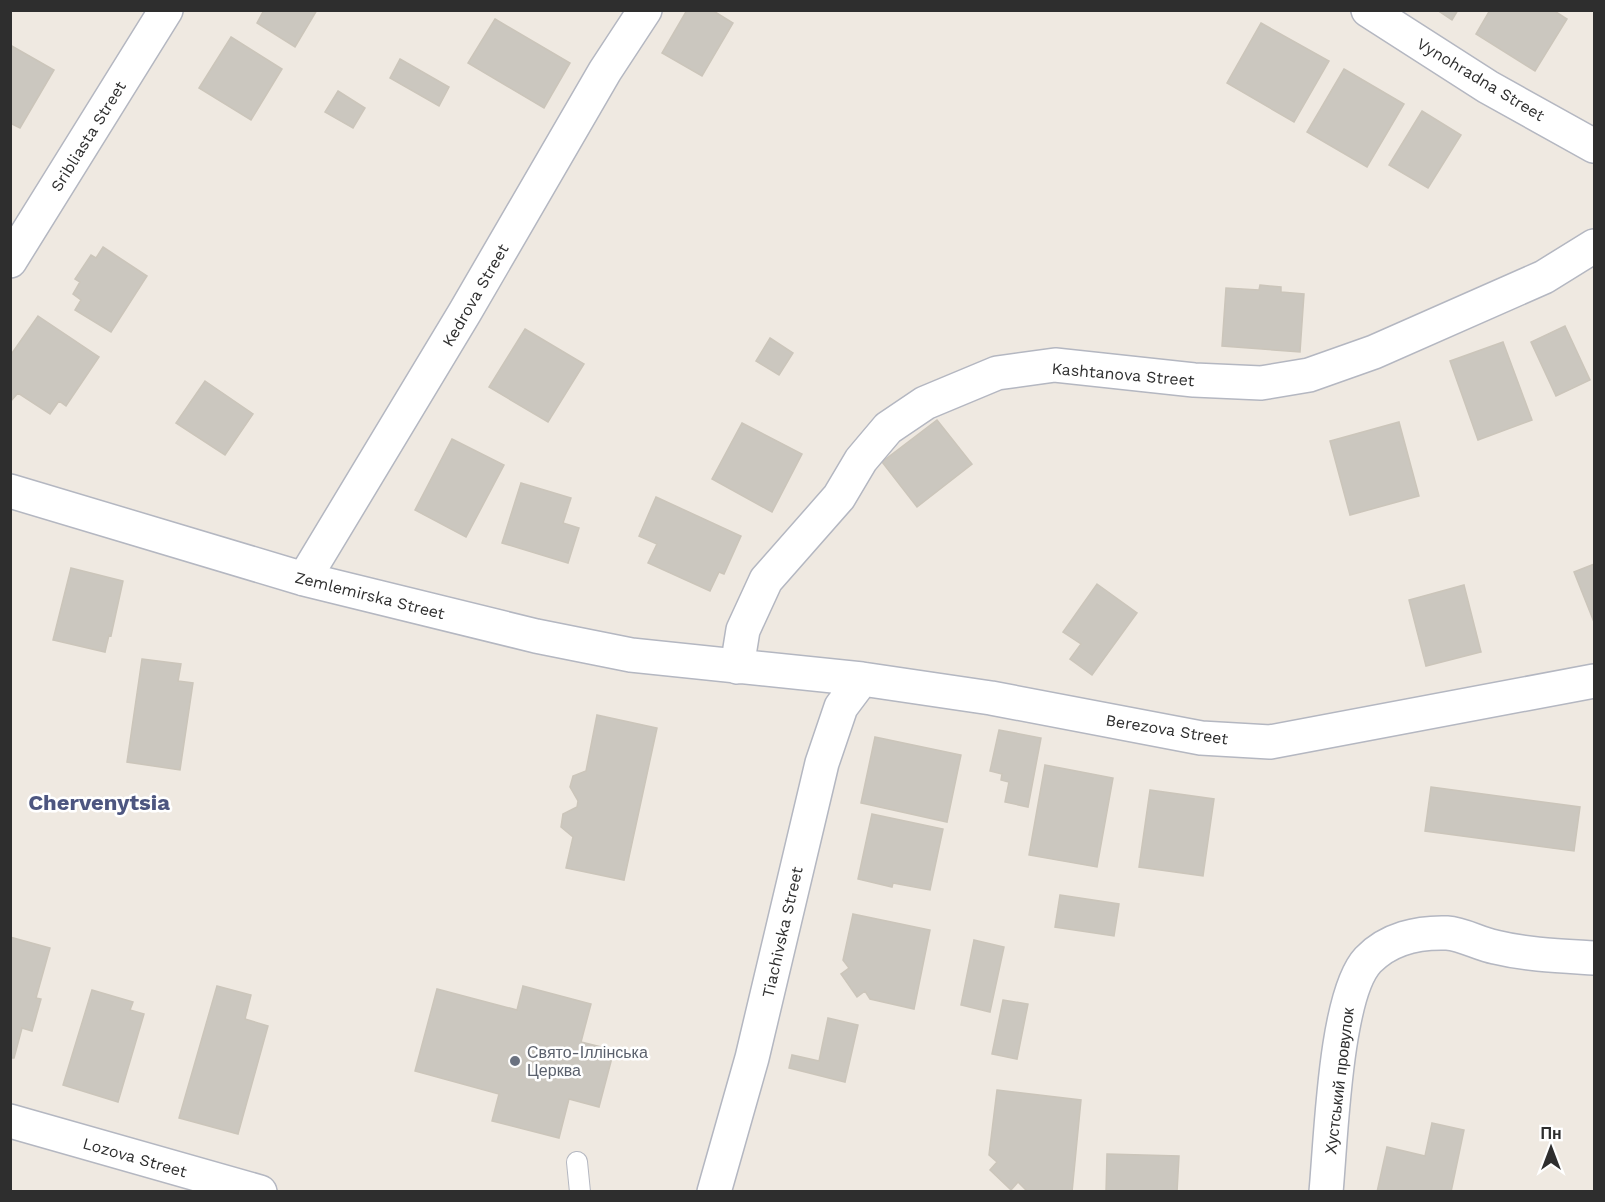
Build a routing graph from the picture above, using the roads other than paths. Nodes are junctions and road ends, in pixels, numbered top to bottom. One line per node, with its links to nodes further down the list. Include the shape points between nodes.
1 (166, 10): 6 (street, Sribliasta Street)
2 (645, 10): 8 (street, Kedrova Street)
3 (1368, 10): 4 (street, Vynohradna Street, via 1488,87)
4 (1594, 146)
5 (1594, 246): 9 (street, Kashtanova Street, via 1544,277 1374,352 1309,375 1261,383 1055,365 996,373 925,403 888,428 861,460 839,497 766,580 743,630)
6 (10, 261)
7 (10, 491): 8 (street, Zemlemirska Street)
8 (304, 579): 9 (street, Zemlemirska Street, via 546,638 631,655)
9 (737, 667): 10 (street, Berezova Street)
10 (862, 679): 11 (street, Berezova Street, via 991,698 1201,738 1270,742); 17 (street, Tiachivska Street, via 842,707 822,763 752,1058)
11 (1594, 681)
12 (1594, 958): 18 (street, Хустський провулок, via 1540,956 1450,933 1418,933 1392,943 1367,961 1347,1002 1341,1031)
13 (10, 1121): 15 (street, Lozova Street)
14 (577, 1162): 16 (lane)
15 (260, 1191)
16 (580, 1191)
17 (714, 1191)
18 (1326, 1191)

